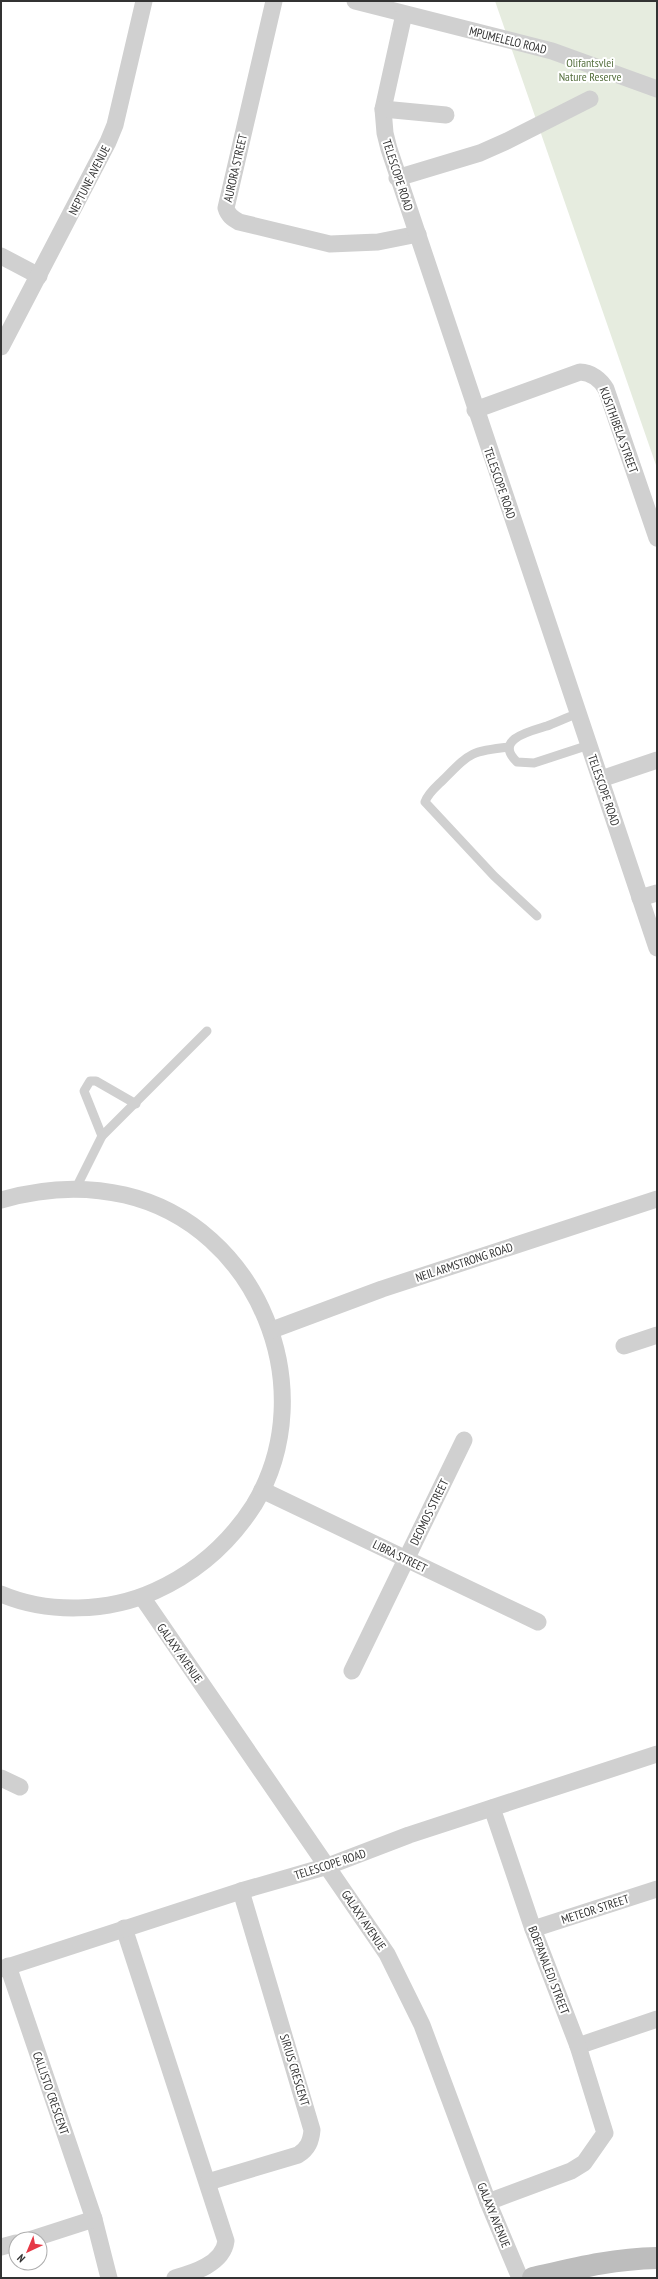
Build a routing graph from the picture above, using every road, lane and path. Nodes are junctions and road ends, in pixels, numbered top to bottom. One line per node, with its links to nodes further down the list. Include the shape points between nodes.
1 (144, 1): 12 (street, NEPTUNE AVENUE, via 115,125)
2 (274, 1): 10 (street, AURORA STREET, via 226,208 229,214 248,225 330,244 378,242)
3 (355, 1): 4 (street, MPUMELELO ROAD)
4 (404, 14): 5 (street, MPUMELELO ROAD, via 552,51); 7 (street, TELESCOPE ROAD)
5 (657, 89)
6 (590, 99): 9 (street, via 507,141)
7 (383, 109): 8 (street); 9 (street, TELESCOPE ROAD, via 385,133)
8 (446, 115)
9 (398, 178): 10 (street, TELESCOPE ROAD)
10 (418, 234): 14 (street, TELESCOPE ROAD)
11 (1, 256): 12 (street)
12 (39, 276): 13 (street, NEPTUNE AVENUE)
13 (1, 347)
14 (475, 410): 15 (street, KUSITHIBELA STREET, via 580,372 598,379 606,389); 16 (street, TELESCOPE ROAD)
15 (657, 538)
16 (579, 713): 17 (street, TELESCOPE ROAD); 18 (lane, via 523,733 516,737)
17 (589, 745): 18 (lane, via 549,759 522,764 513,758); 20 (street, TELESCOPE ROAD)
18 (509, 747): 23 (lane, via 487,749 466,757 434,789 425,802 494,876)
19 (657, 760): 20 (street)
20 (601, 779): 22 (street, TELESCOPE ROAD)
21 (657, 893): 22 (street)
22 (640, 898): 24 (street, TELESCOPE ROAD)
23 (537, 916)
24 (657, 948)
25 (207, 1031): 26 (lane)
26 (136, 1104): 27 (lane); 27 (lane, via 96,1081 90,1081 84,1091)
27 (102, 1136): 28 (lane)
28 (76, 1188): 30 (street, via 51,1189); 31 (street, via 102,1190 145,1201 174,1214 196,1228 216,1244 238,1268 262,1306)
29 (657, 1199): 31 (street, NEIL ARMSTRONG ROAD, via 382,1289)
30 (1, 1200)
31 (272, 1330): 35 (street, via 283,1384 283,1411 280,1439)
32 (657, 1336): 33 (street)
33 (624, 1346)
34 (464, 1440): 36 (street, DEOMOS STREET)
35 (262, 1490): 36 (street, LIBRA STREET); 38 (street, via 241,1526 213,1556 179,1580)
36 (407, 1559): 39 (street, LIBRA STREET); 40 (street, DEOMOS STREET)
37 (1, 1594): 38 (street, via 13,1599 56,1607 99,1606)
38 (142, 1597): 45 (street, GALAXY AVENUE)
39 (538, 1622)
40 (352, 1671)
41 (657, 1754): 44 (street, TELESCOPE ROAD)
42 (1, 1778): 43 (street)
43 (20, 1787)
44 (492, 1808): 45 (street, TELESCOPE ROAD, via 409,1835); 49 (street, BOEPANALEDI STREET)
45 (328, 1866): 47 (street, TELESCOPE ROAD); 54 (street, GALAXY AVENUE, via 388,1954 402,1980 425,2032)
46 (657, 1888): 49 (street, METEOR STREET)
47 (241, 1891): 48 (street, TELESCOPE ROAD); 53 (street, SIRIUS CRESCENT, via 312,2130 312,2138 307,2148 298,2155)
48 (124, 1928): 50 (street, TELESCOPE ROAD); 53 (street)
49 (533, 1929): 52 (street, BOEPANALEDI STREET)
50 (4, 1967): 55 (street, CALLISTO CRESCENT)
51 (657, 2019): 52 (street)
52 (578, 2046): 54 (street, BOEPANALEDI STREET, via 605,2133 584,2163 571,2171)
53 (208, 2182): 59 (street, via 226,2241 222,2254)
54 (488, 2202): 61 (street, GALAXY AVENUE)
55 (94, 2219): 56 (street); 58 (street, CALLISTO CRESCENT)
56 (48, 2234)
57 (657, 2258): 62 (main road, via 625,2258)
58 (108, 2273)
59 (194, 2275): 60 (street)
60 (175, 2278)
61 (520, 2278)
62 (534, 2278)

